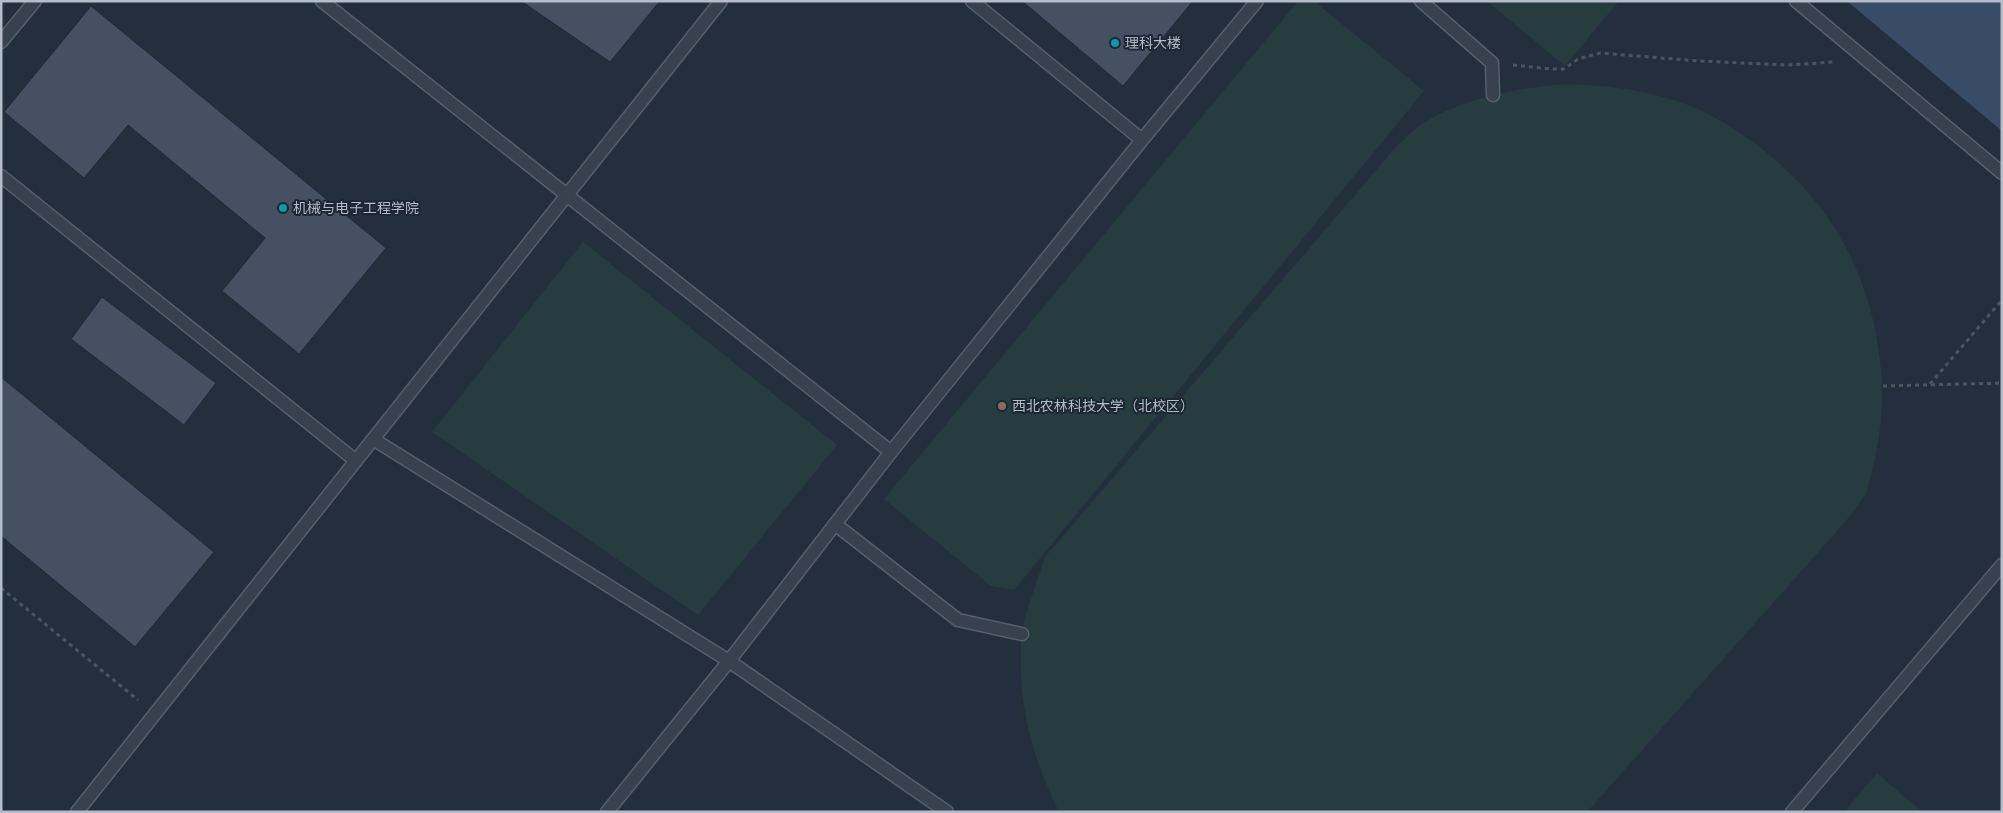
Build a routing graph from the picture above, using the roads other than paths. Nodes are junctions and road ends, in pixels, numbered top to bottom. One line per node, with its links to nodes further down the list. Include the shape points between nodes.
1 (35, 1): 8 (lane)
2 (322, 1): 13 (lane)
3 (721, 1): 13 (lane)
4 (972, 1): 10 (lane)
5 (1257, 1): 10 (lane)
6 (1421, 1): 9 (lane, via 1492,63)
7 (1796, 1): 11 (lane)
8 (1, 42)
9 (1492, 95)
10 (1142, 140): 15 (lane)
11 (2002, 173)
12 (1, 176): 16 (lane)
13 (567, 195): 14 (lane); 15 (lane)
14 (373, 439): 16 (lane); 20 (lane)
15 (891, 452): 17 (lane)
16 (356, 461): 21 (lane)
17 (835, 524): 19 (lane, via 958,620); 20 (lane)
18 (2002, 565): 24 (lane)
19 (1022, 634)
20 (729, 661): 22 (lane); 23 (lane)
21 (77, 812)
22 (607, 812)
23 (947, 812)
24 (1792, 812)

